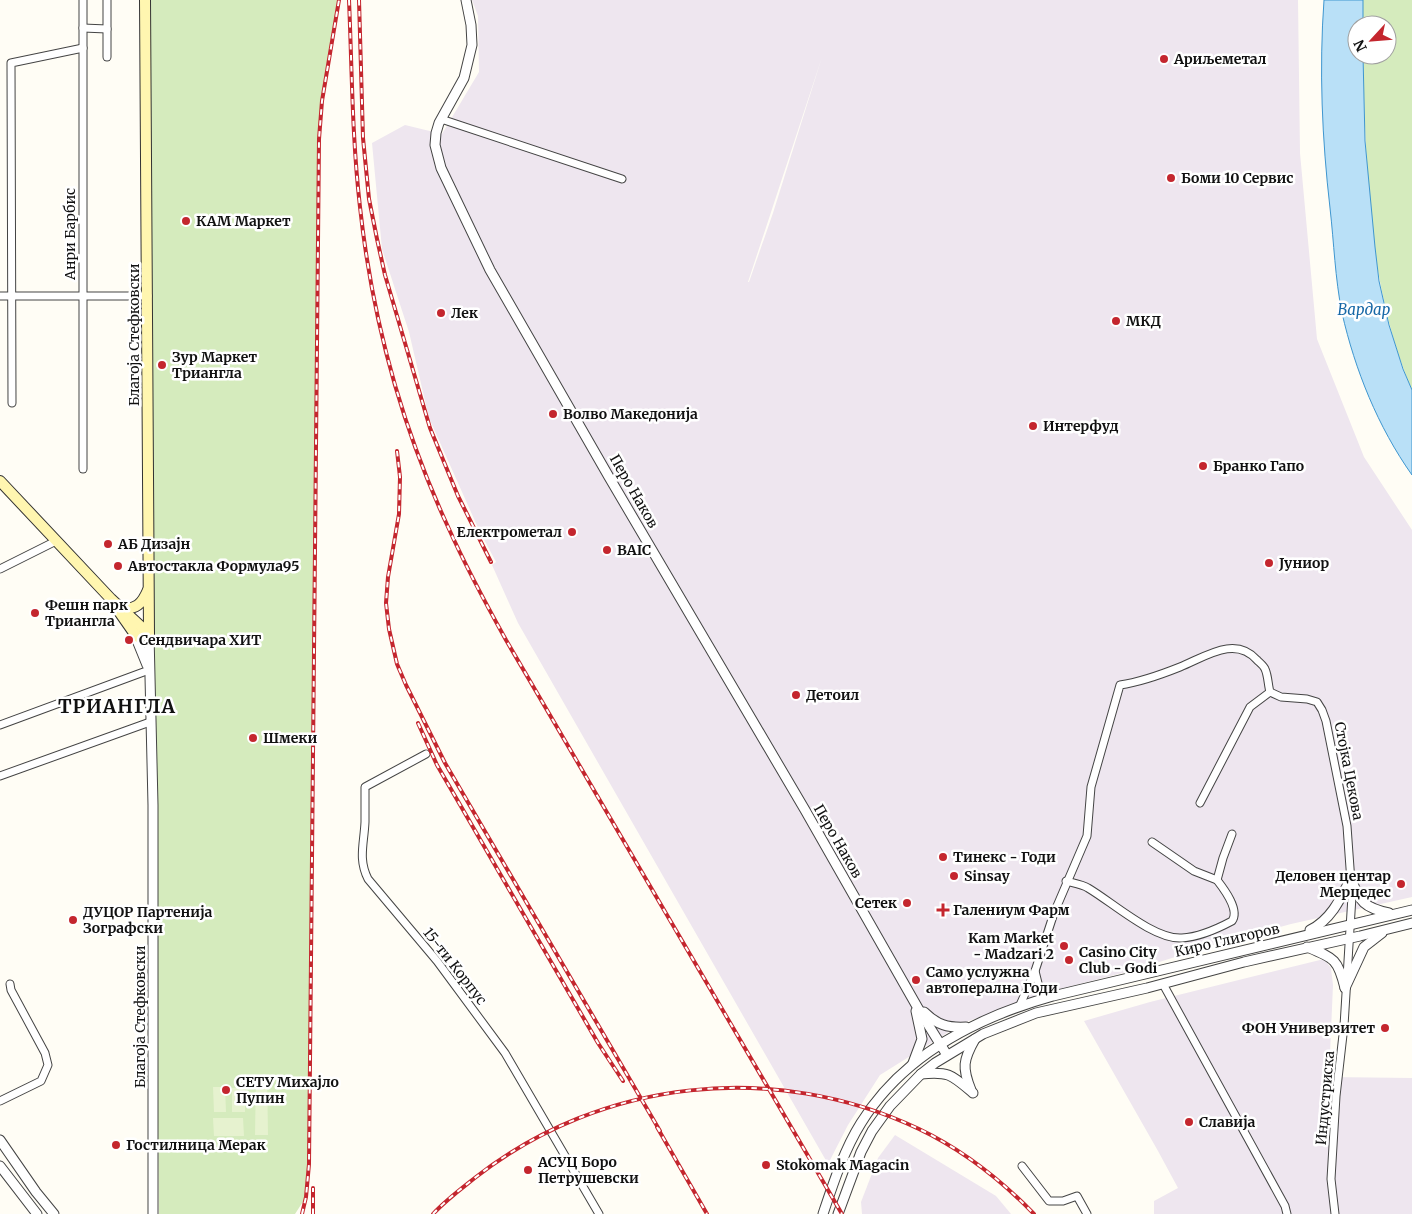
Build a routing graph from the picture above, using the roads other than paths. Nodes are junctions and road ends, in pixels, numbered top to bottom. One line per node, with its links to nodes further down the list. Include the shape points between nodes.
1 (83, 0): 5 (street, Анри Барбис)
2 (107, 0): 6 (street)
3 (146, 0): 14 (main road, Благоја Стефковски)
4 (466, 0): 9 (street, Перо Наков, via 472,46 464,78)
5 (83, 28): 6 (street); 7 (street, Анри Барбис)
6 (107, 29): 8 (street)
7 (83, 48): 12 (street, via 11,63); 13 (street, Анри Барбис)
8 (107, 57)
9 (441, 119): 10 (street); 50 (street, Перо Наков, via 436,133 436,156 482,255)
10 (622, 179)
11 (0, 296): 12 (street)
12 (13, 296): 13 (street); 15 (street)
13 (83, 296): 14 (street); 16 (street, Анри Барбис)
14 (148, 296): 20 (main road, Благоја Стефковски)
15 (12, 404)
16 (83, 469)
17 (0, 481): 18 (main road)
18 (56, 541): 19 (street); 21 (main road)
19 (0, 569)
20 (149, 587): 22 (main road, via 140,605); 24 (main road, Благоја Стефковски)
21 (111, 599): 22 (main road); 23 (main road)
22 (120, 608): 24 (main road)
23 (134, 633): 24 (main road, via 138,637); 25 (street)
24 (149, 634): 25 (street, Благоја Стефковски)
25 (149, 670): 27 (street, Благоја Стефковски); 28 (street)
26 (1270, 692): 31 (street, via 1250,707); 34 (street, Стојка Цекова, via 1281,697 1317,702 1322,710 1342,794); 36 (street, via 1265,669 1252,654 1241,648 1226,648 1181,667 1120,686 1091,786 1087,836)
27 (150, 722): 30 (street); 64 (street, Благоја Стефковски)
28 (0, 724)
29 (426, 754): 65 (street, 15-ти Корпус, via 364,787 363,868 368,880 436,961 505,1053)
30 (0, 776)
31 (1200, 803)
32 (1232, 834): 35 (street)
33 (1152, 842): 35 (street, via 1194,871)
34 (1351, 878): 38 (street, via 1360,898 1369,908); 40 (street, Стојка Цекова); 42 (street, via 1337,906 1322,923)
35 (1218, 880): 36 (street, via 1235,911 1234,918 1219,928 1180,939 1143,926 1086,887)
36 (1066, 881): 45 (street)
37 (1412, 910): 38 (street, Киро Глигоров)
38 (1392, 914): 40 (street, Киро Глигоров)
39 (1412, 923): 41 (street, Киро Глигоров)
40 (1350, 924): 42 (street, Киро Глигоров); 43 (street, Индустриска)
41 (1393, 927): 43 (street, Киро Глигоров); 48 (street, via 1364,948)
42 (1296, 938): 49 (street, Киро Глигоров)
43 (1349, 939): 44 (street, Киро Глигоров); 48 (street, Индустриска)
44 (1307, 947): 47 (street, Киро Глигоров); 48 (street, via 1331,957 1342,974)
45 (1035, 970): 49 (street, via 1039,987); 51 (street)
46 (10, 984): 58 (street, via 48,1065 41,1081)
47 (1163, 984): 53 (street, Киро Глигоров, via 1036,1013); 69 (street, via 1286,1206)
48 (1345, 988): 70 (street, Индустриска, via 1331,1179)
49 (1053, 996): 51 (street, Киро Глигоров)
50 (914, 1001): 52 (street, via 938,1024); 54 (street, Перо Наков); 56 (street, via 922,1039)
51 (1020, 1005): 52 (street, Киро Глигоров)
52 (969, 1027): 54 (street, Киро Глигоров)
53 (975, 1039): 55 (street, Киро Глигоров); 57 (street, via 964,1064 964,1073 973,1093 947,1074)
54 (940, 1044): 55 (street, Перо Наков); 56 (street, Киро Глигоров)
55 (947, 1055): 57 (street, Киро Глигоров)
56 (910, 1067): 66 (street, Киро Глигоров, via 889,1086 860,1124)
57 (921, 1074): 67 (street, Киро Глигоров, via 890,1106 872,1131)
58 (0, 1101)
59 (0, 1140): 63 (street)
60 (0, 1166): 62 (street)
61 (1022, 1166): 68 (street, via 1049,1201 1077,1196)
62 (37, 1214)
63 (54, 1214)
64 (153, 1214)
65 (599, 1214)
66 (823, 1214)
67 (838, 1214)
68 (1087, 1214)
69 (1287, 1214)
70 (1335, 1214)

